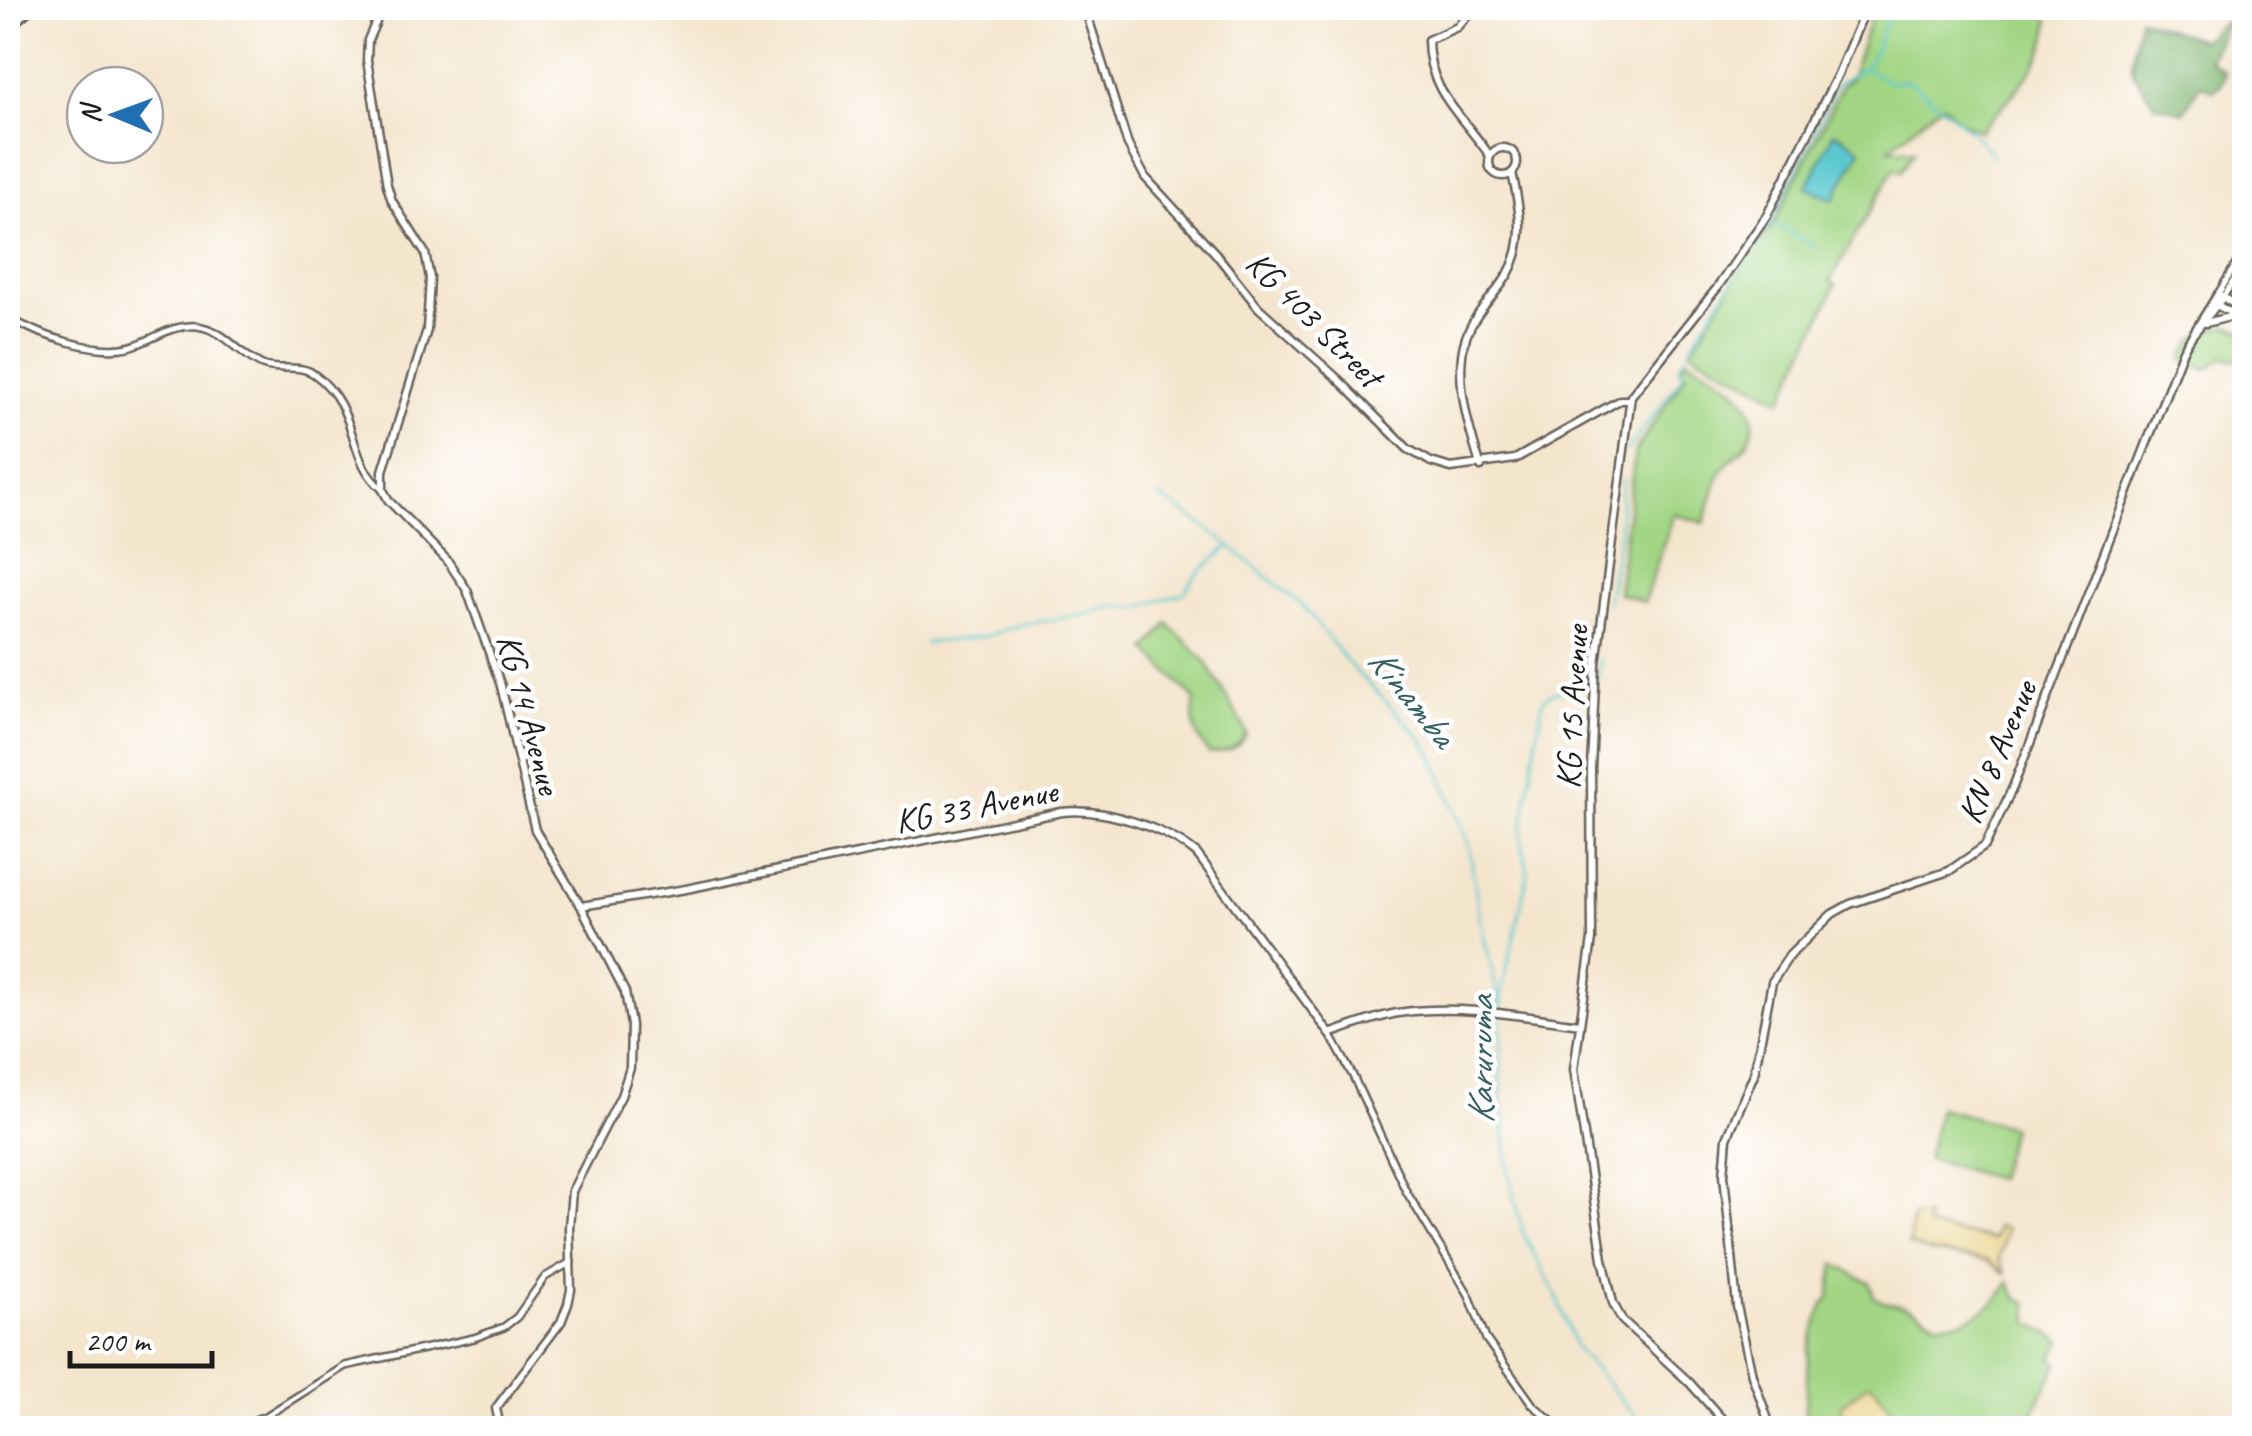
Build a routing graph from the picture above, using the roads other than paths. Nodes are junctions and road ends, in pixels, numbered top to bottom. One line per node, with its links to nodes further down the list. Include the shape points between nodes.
1 (32, 8): 6 (main road)
2 (382, 8): 22 (main road, via 367,60 387,185 425,254 430,278 427,330)
3 (1086, 8): 21 (main road, KG 403 Street, via 1128,146 1145,177 1258,308 1402,444 1446,468)
4 (1474, 8): 7 (main road, via 1457,27 1428,40 1433,79)
5 (1866, 8): 20 (main road, via 1768,215)
6 (8, 28)
7 (1492, 153): 8 (main road, via 1490,170); 8 (main road, via 1506,148 1514,154)
8 (1508, 175): 21 (main road, via 1521,225 1515,262 1474,320 1462,353)
9 (2244, 251): 12 (street)
10 (2244, 265): 11 (street)
11 (2235, 280): 12 (street); 14 (main road)
12 (2221, 296): 13 (main road); 14 (main road)
13 (2215, 304): 15 (main road); 18 (main road, KN 8 Avenue); 19 (main road, KN 8 Avenue)
14 (2241, 309)
15 (2234, 315): 17 (main road); 18 (main road)
16 (8, 317): 22 (street, via 48,336 104,347 133,346 199,326 263,365 308,370 344,406 362,464)
17 (2244, 320)
18 (2205, 323): 19 (main road, KN 8 Avenue)
19 (2187, 342): 31 (main road, KN 8 Avenue, via 1985,846 1949,871 1832,914 1772,982 1759,1058 1727,1138 1724,1164 1737,1306)
20 (1630, 400): 21 (main road, KG 403 Street, via 1524,456); 24 (main road, KG 15 Avenue, via 1596,664 1592,938)
21 (1480, 466)
22 (382, 490): 23 (main road, KG 14 Avenue, via 467,590 504,696 535,830)
23 (581, 906): 25 (main road, KG 33 Avenue, via 1062,812 1098,812 1166,834 1197,854); 26 (main road, KG 14 Avenue, via 625,992 632,1050 621,1096 572,1191)
24 (1580, 1024): 25 (main road, via 1427,1011 1380,1017); 30 (main road, KG 15 Avenue, via 1575,1085 1613,1304 1634,1334)
25 (1330, 1034): 29 (street, via 1406,1192 1469,1294 1486,1339 1533,1404)
26 (571, 1262): 27 (street, via 545,1277 504,1327 346,1366 266,1416); 28 (main road, KG 14 Avenue, via 565,1313 496,1408)
27 (232, 1428)
28 (500, 1428)
29 (1561, 1428)
30 (1730, 1428)
31 (1772, 1428)

